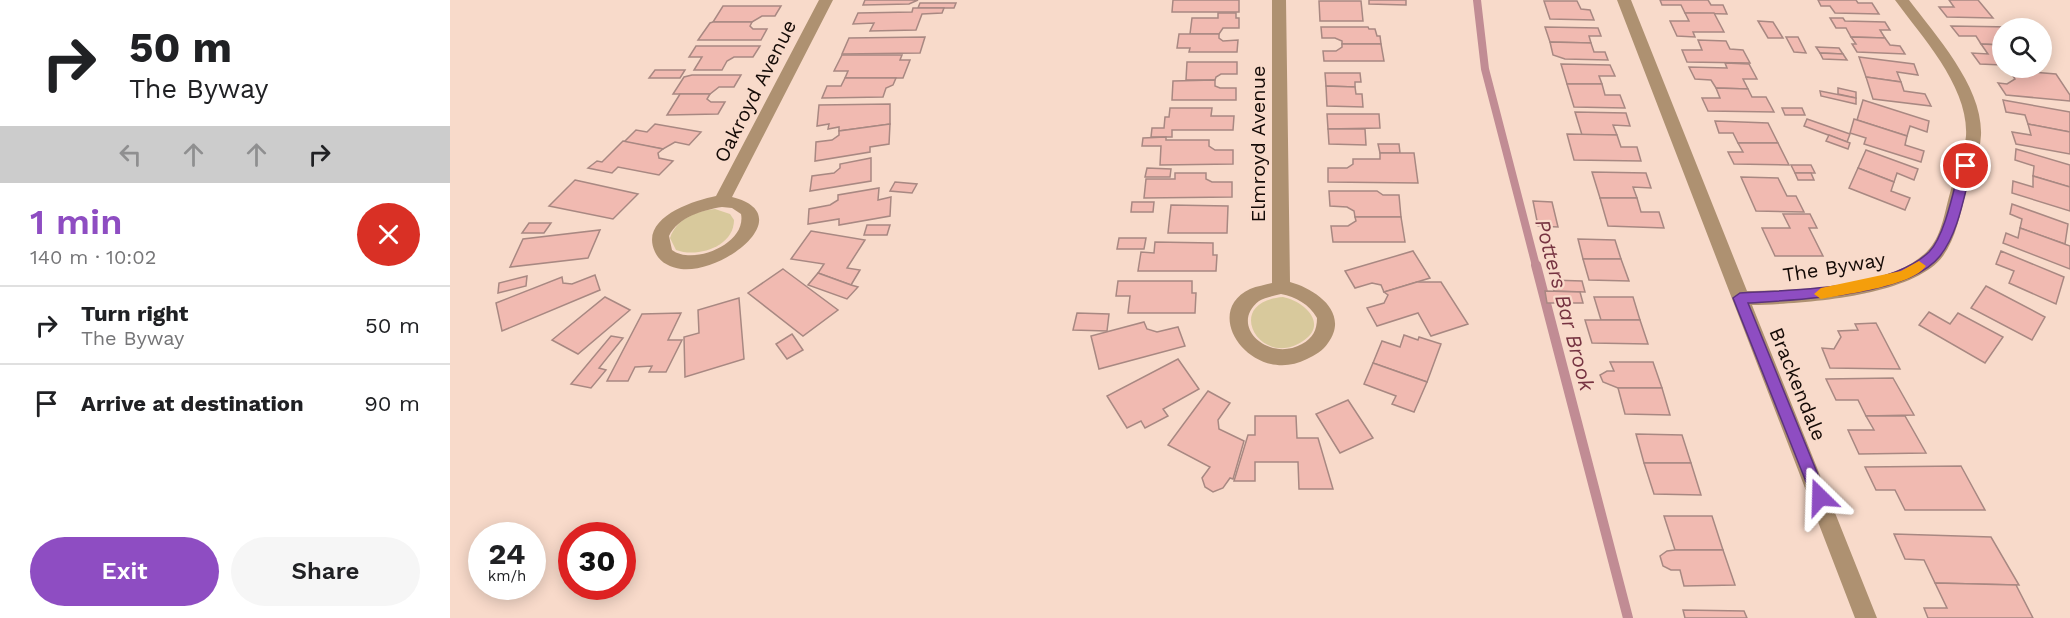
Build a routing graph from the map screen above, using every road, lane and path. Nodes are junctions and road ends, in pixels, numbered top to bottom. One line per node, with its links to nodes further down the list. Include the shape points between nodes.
1 (826, 0): 5 (street, Oakroyd Avenue)
2 (1279, 0): 6 (street, Elmroyd Avenue)
3 (1624, 0): 7 (street, Brackendale)
4 (1902, 0): 7 (street, The Byway, via 1953,74 1973,118 1971,153 1948,229 1935,254 1905,275 1883,281 1822,294)
5 (722, 201): 5 (street, via 734,202 749,214 747,232 740,242 700,261 682,262 664,254 660,245 668,224 693,207)
6 (1281, 287): 6 (street, via 1309,295 1325,315 1321,339 1298,356 1283,358 1256,351 1239,333 1240,311 1246,301 1262,291)
7 (1740, 298): 8 (street, Brackendale)
8 (1866, 618)

